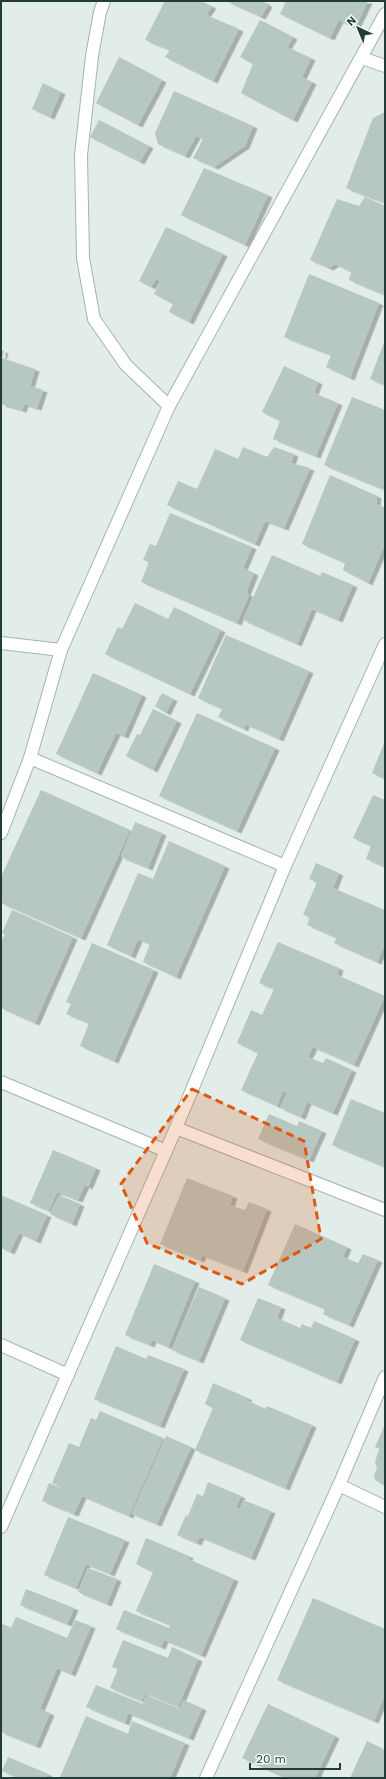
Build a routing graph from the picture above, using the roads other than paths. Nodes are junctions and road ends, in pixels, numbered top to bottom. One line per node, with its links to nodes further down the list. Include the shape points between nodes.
1 (104, 1): 5 (street, via 92,56 81,155 83,258 94,319 126,365)
2 (385, 14): 3 (street)
3 (362, 58): 4 (street); 5 (street)
4 (385, 66)
5 (169, 406): 8 (street)
6 (1, 642): 8 (street)
7 (385, 644): 11 (street)
8 (61, 650): 9 (street)
9 (30, 758): 10 (street); 11 (street)
10 (1, 833)
11 (285, 866): 13 (street)
12 (1, 1082): 14 (street)
13 (176, 1128): 14 (street); 15 (street)
14 (166, 1151): 17 (street)
15 (385, 1210)
16 (1, 1345): 17 (street)
17 (68, 1375): 21 (street)
18 (385, 1377): 19 (street)
19 (339, 1485): 20 (street); 22 (street)
20 (385, 1507)
21 (1, 1527)
22 (206, 1778)

